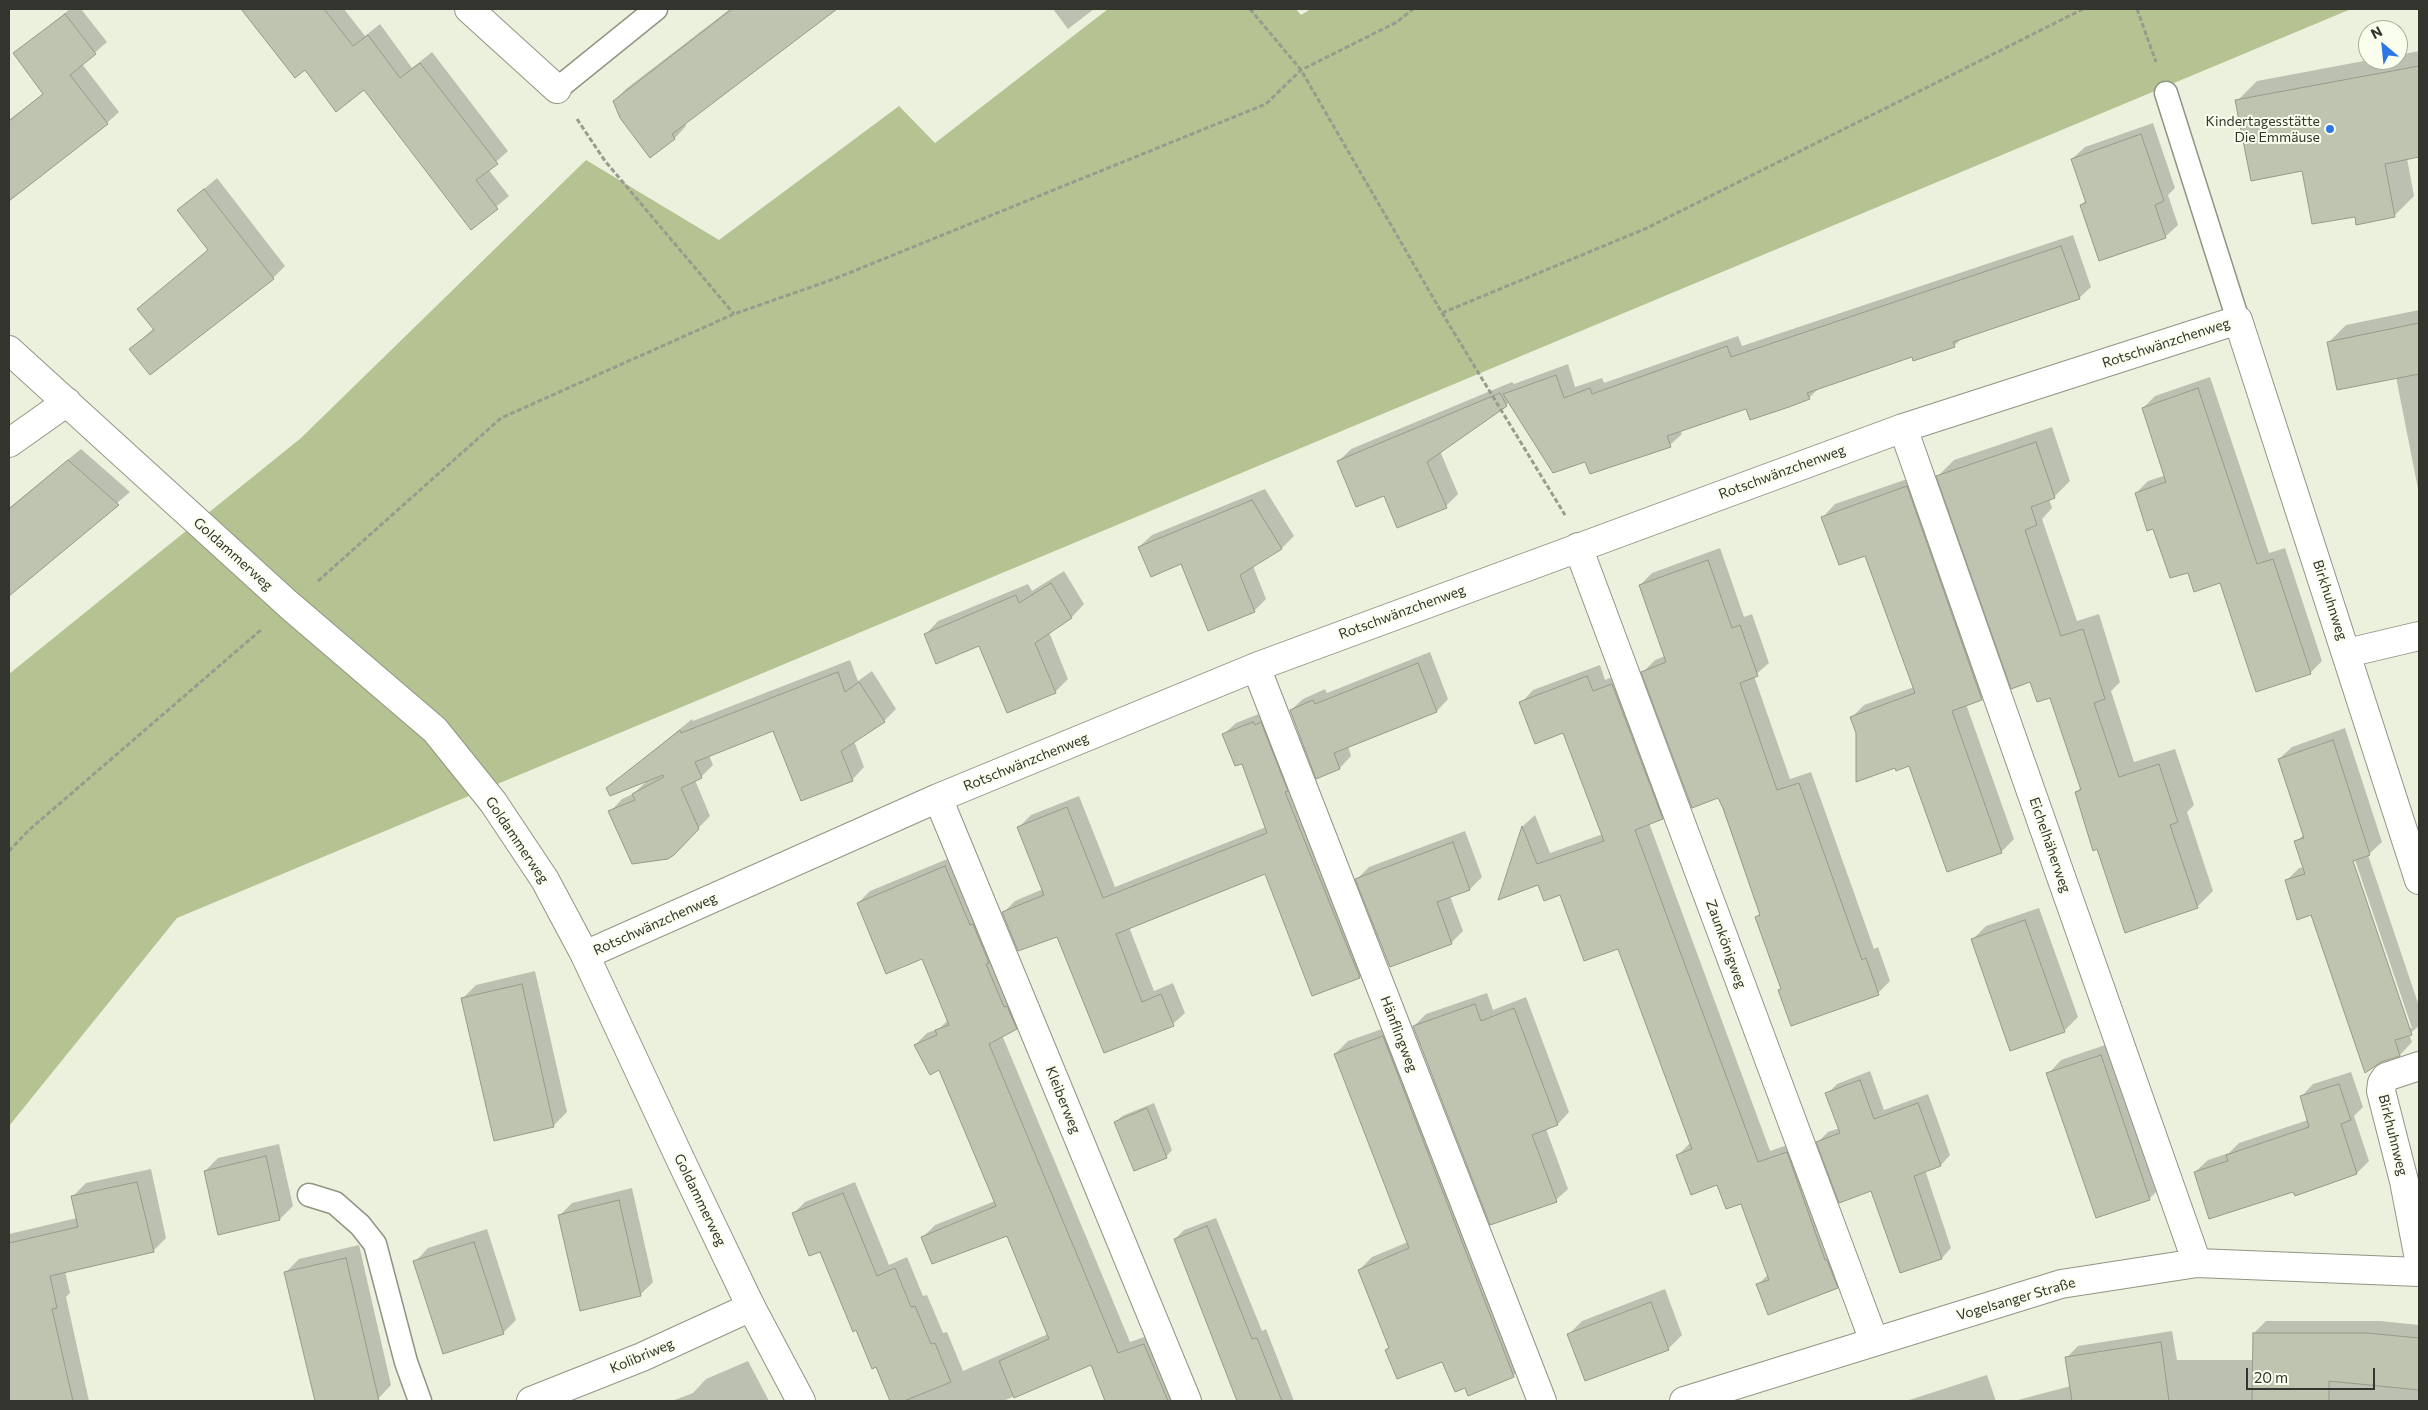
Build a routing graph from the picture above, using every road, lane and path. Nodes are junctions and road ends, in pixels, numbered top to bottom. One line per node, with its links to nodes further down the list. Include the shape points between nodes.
1 (469, 9): 8 (street)
2 (656, 9): 8 (lane)
3 (1250, 9): 7 (path)
4 (1413, 9): 7 (path, via 1397,22)
5 (2083, 9): 10 (path, via 1646,228)
6 (2137, 9): 9 (path)
7 (1301, 70): 10 (path); 11 (path, via 1266,104 834,279)
8 (557, 89): 11 (path, via 605,160)
9 (2166, 93): 12 (lane)
10 (1442, 313): 17 (path, via 1566,518)
11 (734, 314): 18 (path, via 501,418)
12 (2238, 320): 15 (street, Rotschwänzchenweg); 20 (street, Birkhuhnweg)
13 (9, 350): 14 (street, Goldammerweg)
14 (67, 402): 16 (street); 18 (street, Goldammerweg)
15 (1902, 428): 17 (street, Rotschwänzchenweg); 29 (street, Eichelhäherweg)
16 (9, 443)
17 (1578, 547): 21 (street, Rotschwänzchenweg); 32 (street, Zaunkönigweg)
18 (289, 605): 23 (path, via 29,830); 25 (street, Goldammerweg, via 435,730 493,802 546,880)
19 (2419, 636): 20 (street)
20 (2347, 653): 24 (street, Birkhuhnweg)
21 (1256, 667): 22 (street, Rotschwänzchenweg); 37 (street, Hänflingweg)
22 (938, 798): 25 (street, Rotschwänzchenweg); 36 (street, Kleiberweg)
23 (9, 851)
24 (2419, 880)
25 (585, 955): 31 (street, Goldammerweg)
26 (2419, 1066): 28 (street, Birkhuhnweg, via 2386,1078 2381,1091 2404,1181)
27 (309, 1194): 33 (lane, via 336,1203 375,1244 406,1362)
28 (2419, 1259)
29 (2197, 1263): 30 (street, Vogelsanger Straße); 32 (street, Vogelsanger Straße, via 2061,1284)
30 (2419, 1272)
31 (751, 1307): 34 (street, Kolibriweg, via 642,1357); 35 (street, Goldammerweg)
32 (1874, 1341): 38 (street, Vogelsanger Straße)
33 (420, 1401)
34 (531, 1401)
35 (801, 1401)
36 (1187, 1401)
37 (1542, 1401)
38 (1684, 1401)

